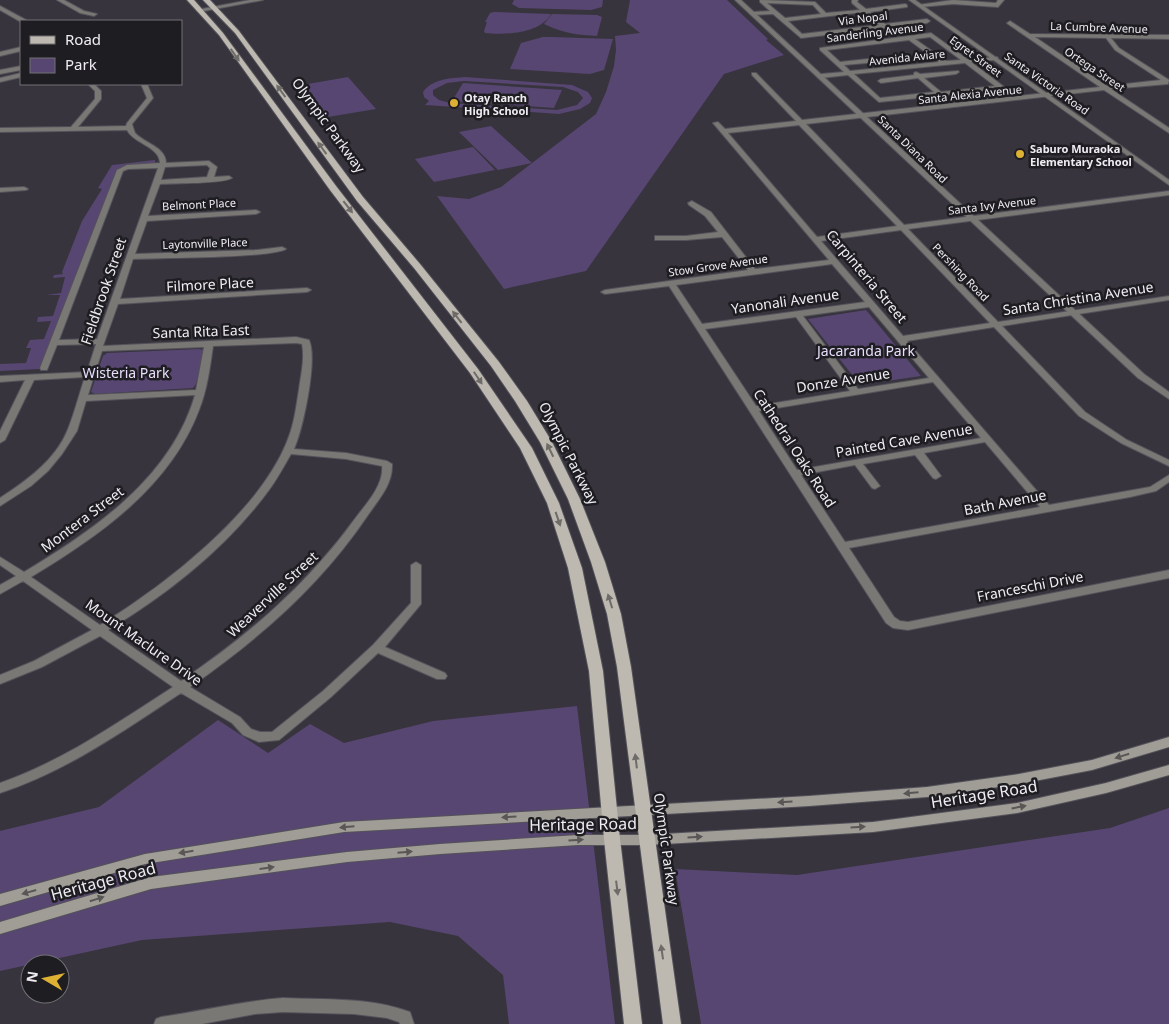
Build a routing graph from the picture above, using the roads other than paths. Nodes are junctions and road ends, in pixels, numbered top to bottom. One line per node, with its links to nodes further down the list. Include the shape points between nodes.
1 (60, 0): 18 (street, via 82,12)
2 (190, 0): 15 (main road)
3 (206, 0): 14 (main road, Olympic Parkway)
4 (260, 0): 14 (street)
5 (738, 0): 19 (street, Santa Diana Road)
6 (762, 0): 17 (street); 20 (street, via 815,4)
7 (856, 0): 16 (street, via 854,2)
8 (912, 0): 11 (street, Santa Victoria Road)
9 (952, 1): 10 (street); 11 (street)
10 (1000, 3)
11 (921, 5): 34 (street, Santa Victoria Road)
12 (905, 6): 16 (street)
13 (0, 8): 21 (street)
14 (213, 8): 15 (street); 66 (main road, Olympic Parkway, one-way to 14, via 237,32)
15 (199, 10): 69 (main road, one-way to 69)
16 (866, 11): 20 (street); 25 (street)
17 (775, 12): 19 (street); 22 (street)
18 (94, 14)
19 (753, 14): 47 (street, Santa Diana Road)
20 (825, 15): 22 (street)
21 (22, 20)
22 (784, 20): 25 (street, Via Nopal, via 801,36)
23 (927, 21): 25 (street, Via Nopal)
24 (1010, 23): 27 (street, Ortega Street)
25 (884, 26)
26 (931, 36): 29 (street, Sanderling Avenue); 36 (street, Egret Street)
27 (1028, 36): 28 (street, La Cumbre Avenue); 55 (street, Ortega Street)
28 (1108, 37): 30 (street, La Cumbre Avenue); 51 (street, via 1117,49)
29 (910, 38): 37 (street); 38 (street, Sanderling Avenue, via 822,49)
30 (1167, 39)
31 (20, 49): 32 (street)
32 (0, 54)
33 (869, 54): 35 (street)
34 (994, 58): 36 (street, Avenida Aviare); 58 (street, Santa Victoria Road)
35 (876, 60): 38 (street); 41 (street)
36 (966, 61): 37 (street, Avenida Aviare); 54 (street, Egret Street)
37 (944, 63): 39 (street, Avenida Aviare)
38 (837, 64): 44 (street)
39 (907, 67): 41 (street, Avenida Aviare); 48 (street)
40 (20, 68): 42 (street)
41 (887, 69): 44 (street, Avenida Aviare)
42 (0, 72)
43 (956, 72): 48 (street)
44 (848, 73): 47 (street, Avenida Aviare); 57 (street, via 879,100)
45 (754, 74): 62 (street, Pershing Road)
46 (20, 75): 49 (street)
47 (821, 76): 60 (street, Santa Diana Road)
48 (919, 77): 50 (street); 57 (street)
49 (0, 80)
50 (881, 81)
51 (1168, 82): 55 (street, Santa Alexia Avenue)
52 (91, 85): 63 (street, via 98,91 98,99)
53 (144, 85): 64 (street, via 150,98)
54 (1001, 87): 56 (street, Egret Street); 57 (street)
55 (1106, 88): 58 (street, Santa Alexia Avenue); 67 (street, Ortega Street)
56 (1009, 93)
57 (939, 94): 59 (street)
58 (1047, 95): 59 (street, Santa Alexia Avenue); 74 (street, Santa Victoria Road)
59 (954, 106): 60 (street, Santa Alexia Avenue)
60 (863, 116): 62 (street); 81 (street, Santa Diana Road)
61 (716, 123): 68 (street, Carpinteria Street)
62 (800, 123): 68 (street); 82 (street, Pershing Road)
63 (74, 128): 64 (street); 65 (street)
64 (129, 128): 70 (street, via 138,140 155,148 163,159)
65 (0, 130)
66 (310, 130): 69 (main road); 141 (main road, Olympic Parkway, one-way to 66, via 614,614 574,500 546,442 495,364 360,199)
67 (1169, 131)
68 (724, 132): 85 (street, Carpinteria Street)
69 (293, 134): 142 (main road, one-way to 142, via 474,371 526,448 553,503 575,568 596,671)
70 (162, 166): 72 (street, via 209,163 214,167); 73 (street, Fieldbrook Street); 101 (street, via 120,170)
71 (229, 178): 72 (street)
72 (210, 180): 73 (street)
73 (156, 182): 80 (street, Fieldbrook Street)
74 (1169, 183)
75 (24, 189): 76 (street)
76 (0, 190)
77 (1169, 193): 81 (street, Santa Ivy Avenue)
78 (692, 203): 83 (street, via 708,214)
79 (256, 212): 80 (street, Belmont Place)
80 (143, 219): 87 (street, Fieldbrook Street)
81 (972, 219): 82 (street, Santa Ivy Avenue); 96 (street, Santa Diana Road)
82 (902, 228): 85 (street, Santa Ivy Avenue); 98 (street, Pershing Road)
83 (724, 234): 84 (street); 89 (street)
84 (658, 238)
85 (817, 239): 88 (street, Carpinteria Street)
86 (282, 249): 87 (street, Laytonville Place)
87 (130, 257): 94 (street, Fieldbrook Street)
88 (835, 261): 89 (street, Stow Grove Avenue); 95 (street, Carpinteria Street)
89 (752, 271): 90 (street, Stow Grove Avenue)
90 (672, 284): 92 (street, Stow Grove Avenue); 99 (street, Cathedral Oaks Road)
91 (307, 290): 94 (street, Filmore Place)
92 (605, 292)
93 (1169, 298): 96 (street, Santa Christina Avenue)
94 (114, 302): 102 (street, Fieldbrook Street)
95 (872, 304): 97 (street, Yanonali Avenue); 100 (street, Carpinteria Street)
96 (1072, 313): 98 (street, Santa Christina Avenue); 111 (street, Santa Diana Road, via 1141,376)
97 (797, 314): 99 (street, Yanonali Avenue); 110 (street)
98 (996, 325): 100 (street, Santa Christina Avenue); 119 (street, Pershing Road, via 1082,414 1128,444)
99 (701, 326): 113 (street, Cathedral Oaks Road)
100 (902, 339): 108 (street, Carpinteria Street)
101 (54, 343): 102 (street, Santa Rita East); 104 (street)
102 (99, 345): 103 (street, Santa Rita East); 105 (street, Fieldbrook Street)
103 (209, 345): 109 (street, Montera Street); 116 (street, Santa Rita East, via 306,342 308,353 301,410)
104 (44, 368)
105 (89, 374): 106 (street); 112 (street, Fieldbrook Street)
106 (31, 377): 107 (street); 115 (street)
107 (0, 379)
108 (937, 379): 110 (street, Donze Avenue); 114 (street, Carpinteria Street)
109 (200, 392): 112 (street); 130 (street, Montera Street, via 179,443 140,492 94,531)
110 (856, 392): 113 (street, Donze Avenue)
111 (1169, 396)
112 (83, 398): 124 (street, Fieldbrook Street, via 72,431 55,458 28,484)
113 (754, 409): 120 (street, Cathedral Oaks Road)
114 (988, 439): 117 (street, Painted Cave Avenue); 125 (street, Carpinteria Street)
115 (0, 440)
116 (288, 451): 133 (street, via 260,495 220,538 170,581); 137 (street, Weaverville Street, via 364,458 387,464 387,476 349,537 321,572 250,637)
117 (917, 451): 118 (street, Painted Cave Avenue); 121 (street)
118 (857, 462): 120 (street, Painted Cave Avenue); 123 (street)
119 (1169, 463)
120 (795, 473): 126 (street, Cathedral Oaks Road)
121 (936, 476)
122 (1169, 478): 125 (street, Bath Avenue, via 1153,488)
123 (875, 486)
124 (0, 503)
125 (1046, 508): 126 (street, Bath Avenue)
126 (842, 546): 132 (street, Cathedral Oaks Road, via 890,620)
127 (0, 560): 130 (street, Mount Maclure Drive)
128 (416, 565): 134 (street, via 416,604)
129 (1169, 574): 132 (street, Franceschi Drive, via 908,626)
130 (23, 577): 131 (street, Montera Street); 133 (street, Mount Maclure Drive)
131 (0, 590)
132 (897, 625)
133 (101, 630): 136 (street, via 26,670); 137 (street, Mount Maclure Drive)
134 (377, 648): 135 (street); 137 (street, Mount Maclure Drive, via 274,737 259,737 247,732 236,720)
135 (441, 676)
136 (0, 680)
137 (181, 688): 140 (street, Weaverville Street, via 86,750 49,770)
138 (1169, 742): 141 (main road, Heritage Road, one-way to 141, via 1092,765 926,792)
139 (1169, 770): 144 (main road, Heritage Road, one-way to 139, via 874,827 925,821 1017,808)
140 (0, 788)
141 (642, 809): 142 (main road, Heritage Road); 144 (main road, Olympic Parkway)
142 (610, 811): 143 (main road); 145 (main road, Heritage Road, one-way to 145, via 344,827 145,859)
143 (612, 839): 144 (main road, Heritage Road); 146 (main road, Heritage Road, one-way to 143, via 151,883 347,857); 150 (main road, one-way to 150)
144 (647, 840): 151 (main road, Olympic Parkway, one-way to 144)
145 (0, 900)
146 (0, 928)
147 (224, 1019): 148 (street, via 255,1007 282,1005 354,1007 387,1011); 149 (street)
148 (406, 1020)
149 (161, 1024)
150 (634, 1024)
151 (672, 1024)

